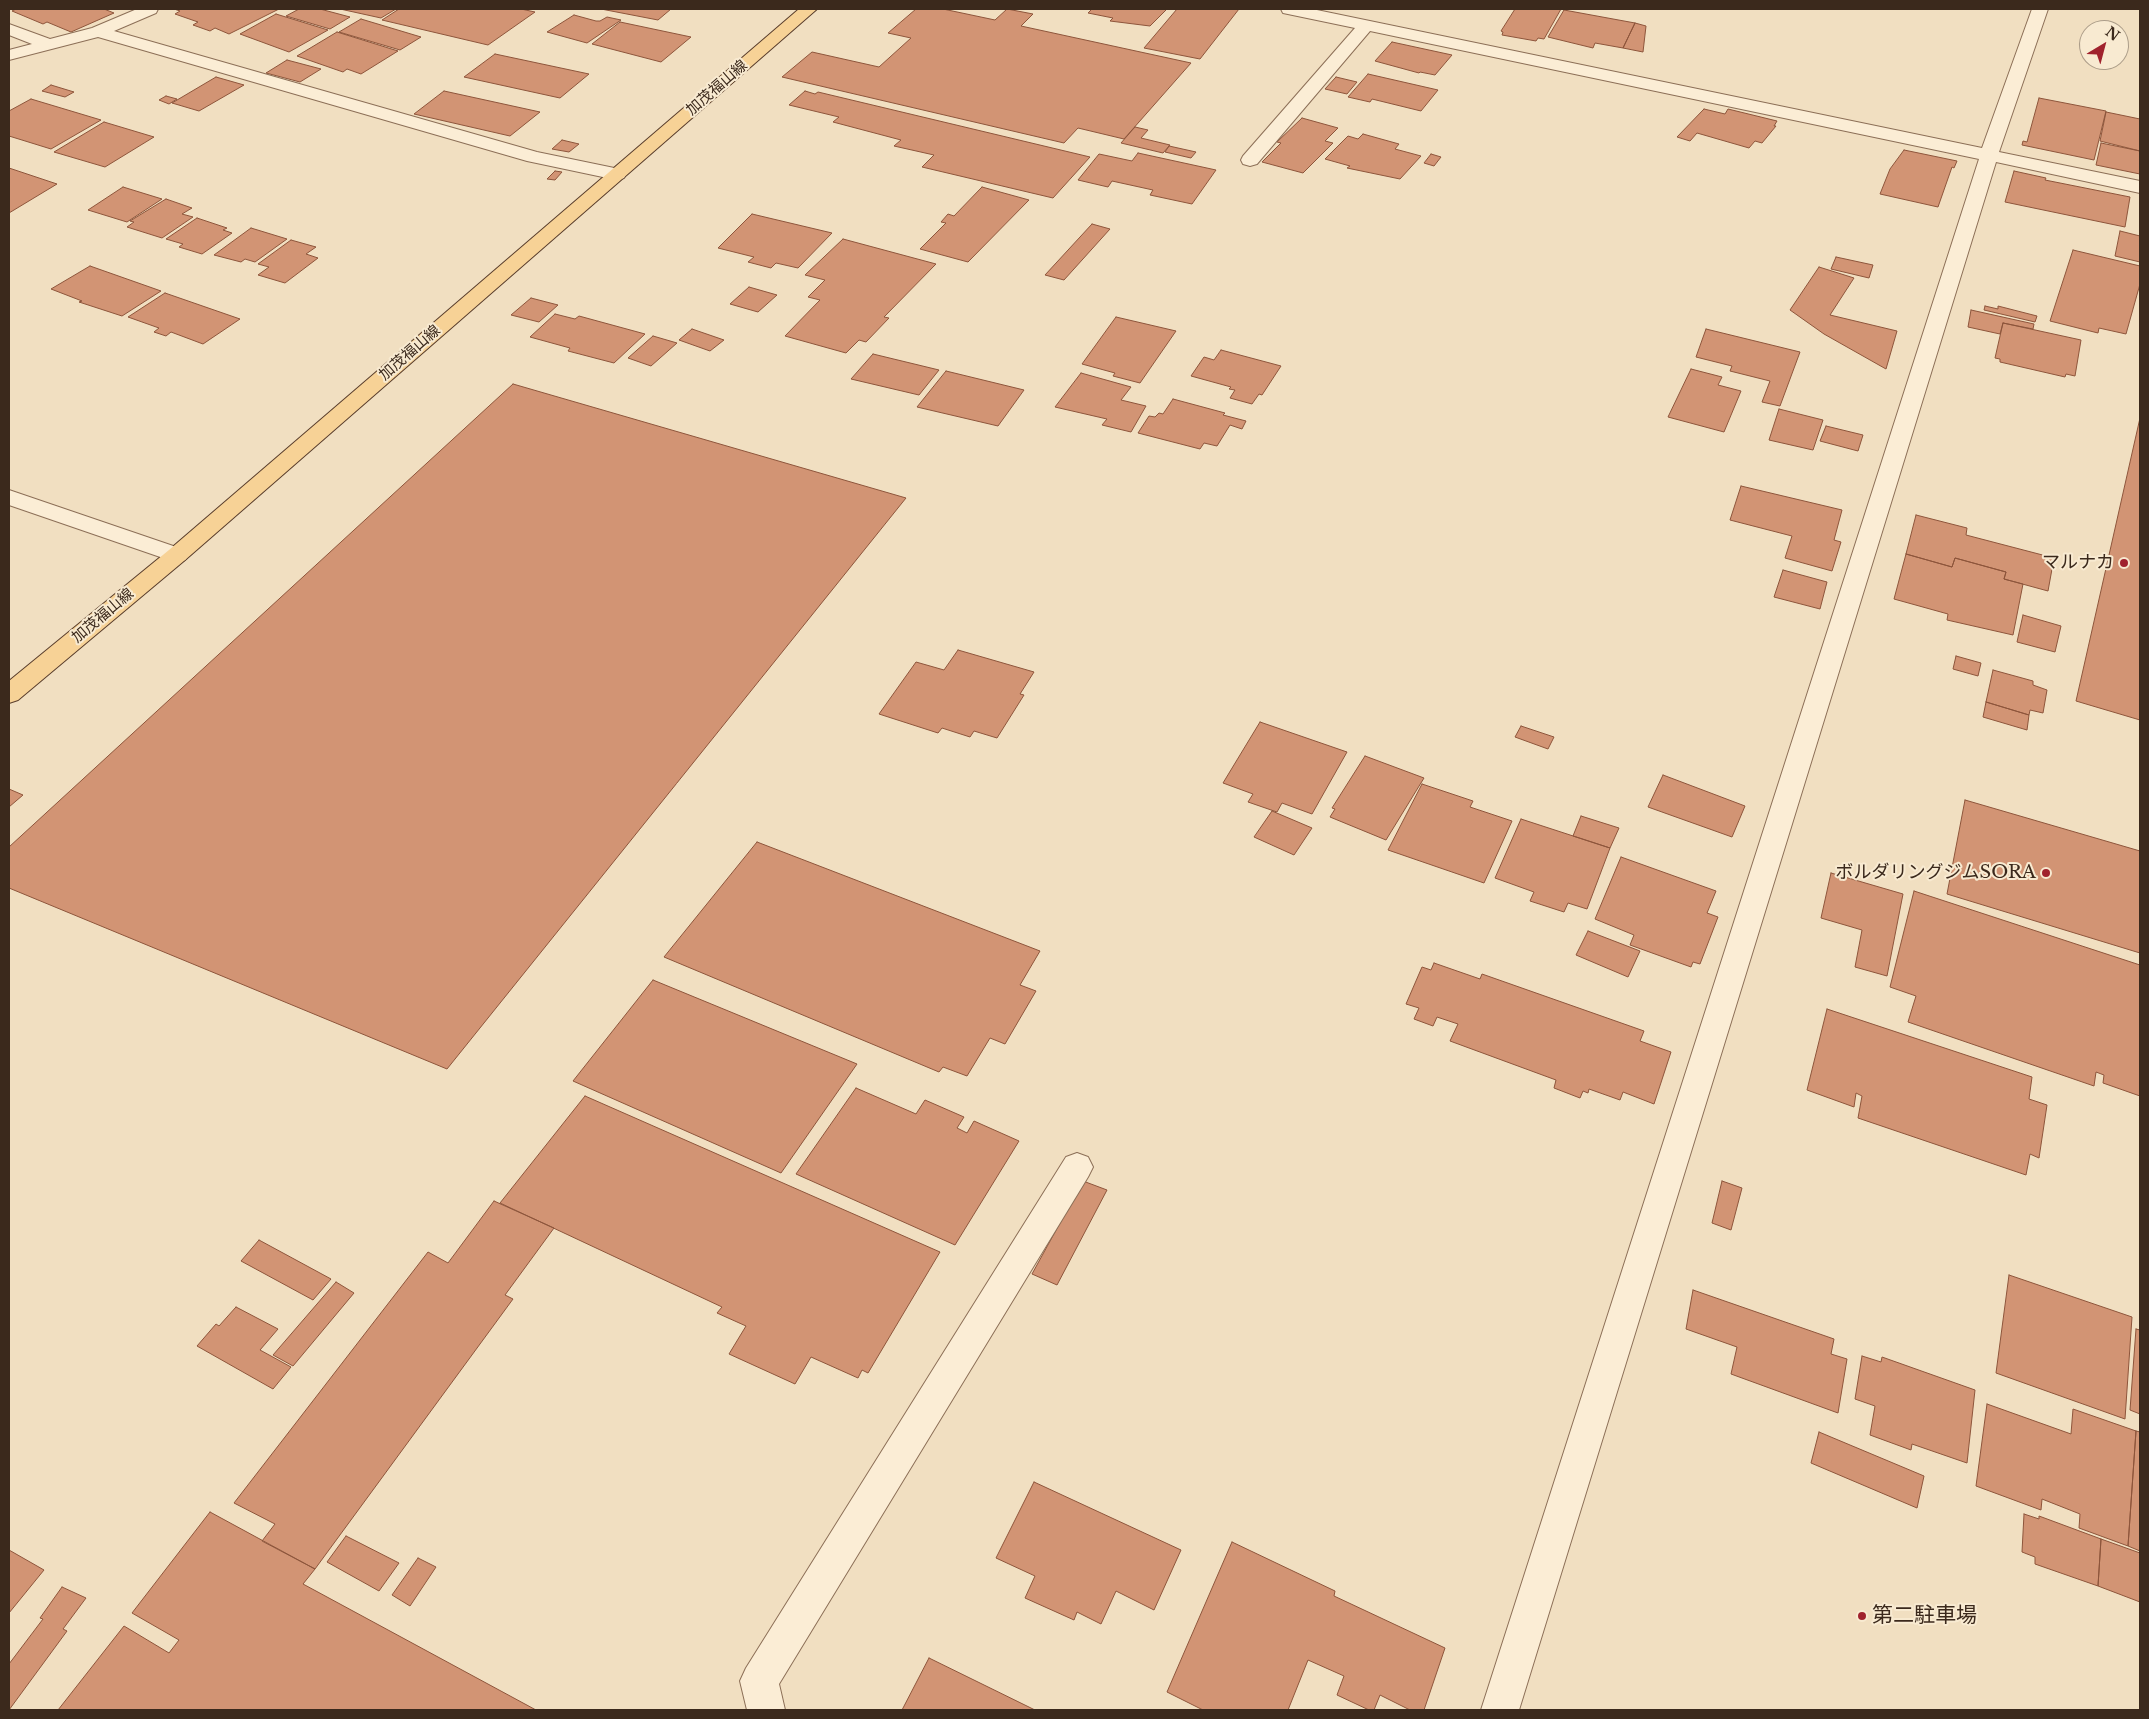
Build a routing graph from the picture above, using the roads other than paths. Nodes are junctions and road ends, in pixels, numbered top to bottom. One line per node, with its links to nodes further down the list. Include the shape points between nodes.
1 (150, 9): 7 (street)
2 (809, 9): 12 (main road, 加茂福山線)
3 (1289, 9): 5 (street)
4 (2040, 9): 10 (street)
5 (1366, 25): 10 (street); 11 (street)
6 (9, 29): 8 (street)
7 (98, 32): 8 (street); 12 (street, via 534,157)
8 (47, 44): 9 (street)
9 (9, 55)
10 (1989, 155): 13 (street); 19 (street)
11 (1250, 160)
12 (617, 174): 15 (main road, 加茂福山線)
13 (2140, 187)
14 (9, 497): 15 (street)
15 (176, 555): 16 (main road, 加茂福山線)
16 (9, 694)
17 (1077, 1167): 18 (street, via 759,1680)
18 (766, 1710)
19 (1500, 1710)

